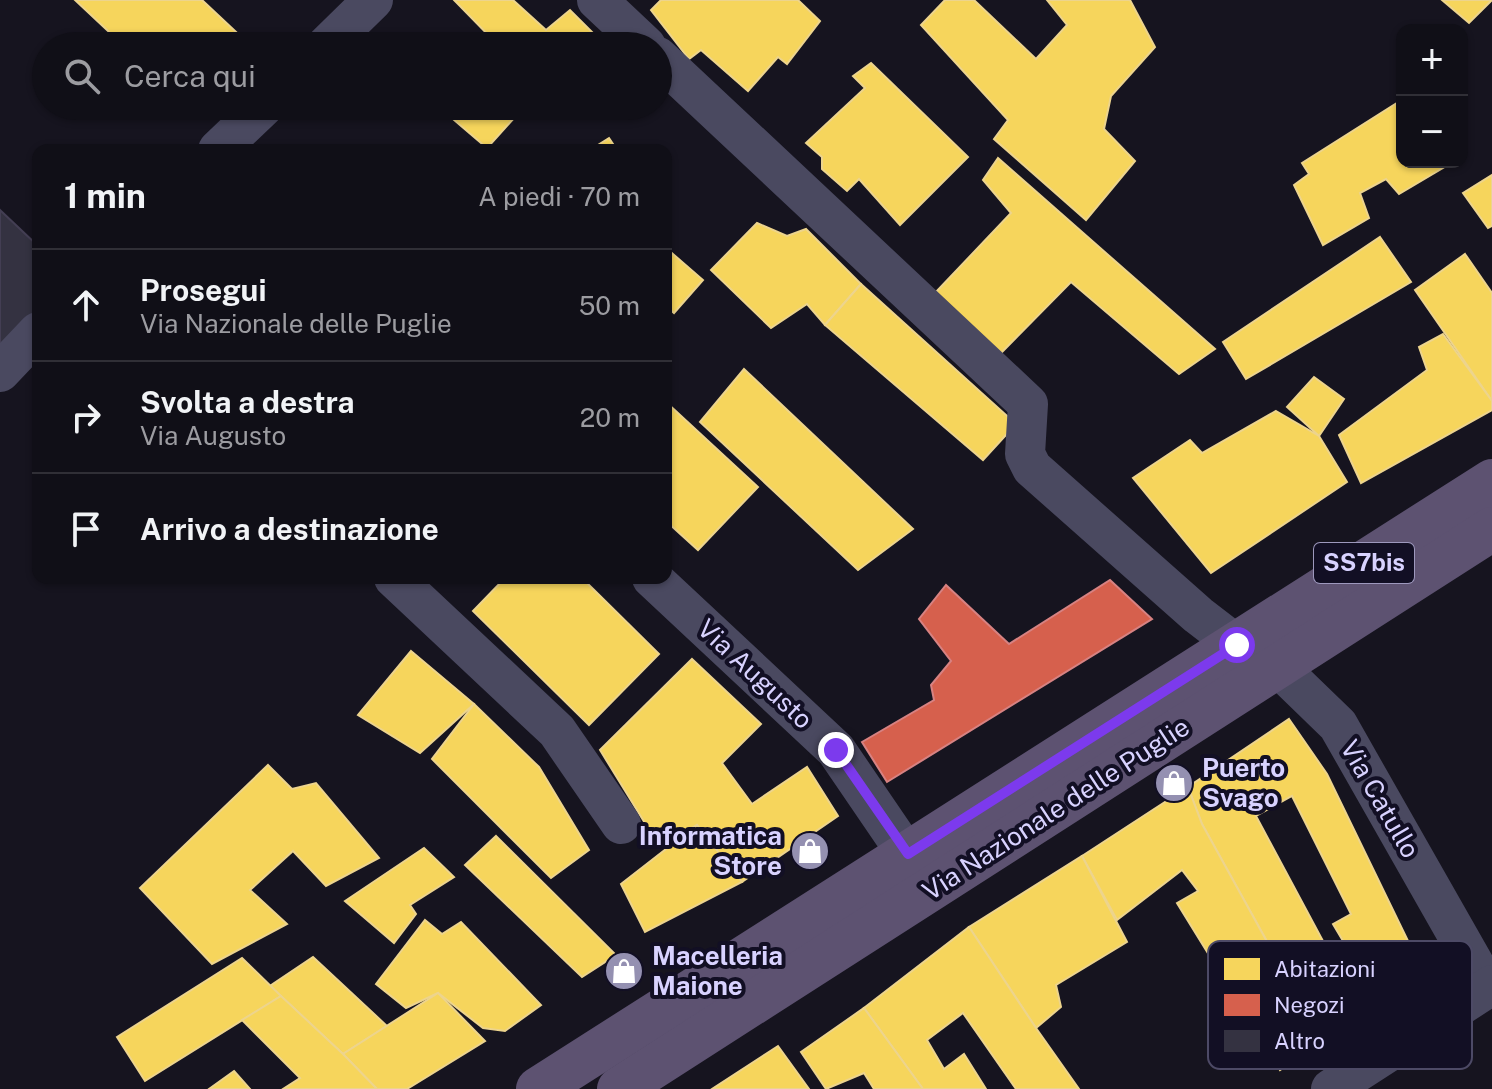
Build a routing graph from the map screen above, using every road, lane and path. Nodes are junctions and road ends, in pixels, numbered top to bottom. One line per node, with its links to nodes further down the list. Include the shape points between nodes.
1 (373, 0): 3 (street)
2 (597, 0): 4 (street)
3 (340, 32)
4 (631, 32)
5 (672, 70): 14 (street, Via Catullo, via 1028,404 1025,454 1032,468)
6 (249, 120): 7 (street)
7 (224, 144)
8 (32, 338): 9 (street)
9 (0, 372)
10 (1492, 481): 14 (main road, Via Nazionale delle Puglie / SS7bis)
11 (1492, 529): 15 (main road, Via Nazionale delle Puglie / SS7bis)
12 (400, 584): 16 (street, via 557,731)
13 (658, 584): 17 (street, Via Augusto, via 836,750)
14 (1237, 645): 15 (street, Via Catullo); 17 (main road, Via Nazionale delle Puglie / SS7bis)
15 (1278, 667): 17 (main road, Via Nazionale delle Puglie / SS7bis); 18 (street, Via Catullo, via 1338,725)
16 (621, 824)
17 (920, 871): 23 (main road, Via Nazionale delle Puglie / SS7bis); 24 (main road, Via Nazionale delle Puglie / SS7bis)
18 (1463, 941)
19 (1472, 957): 20 (street, Via Catullo)
20 (1489, 986): 21 (street)
21 (1472, 997)
22 (1362, 1069): 25 (street)
23 (538, 1089)
24 (619, 1089)
25 (1331, 1089)

